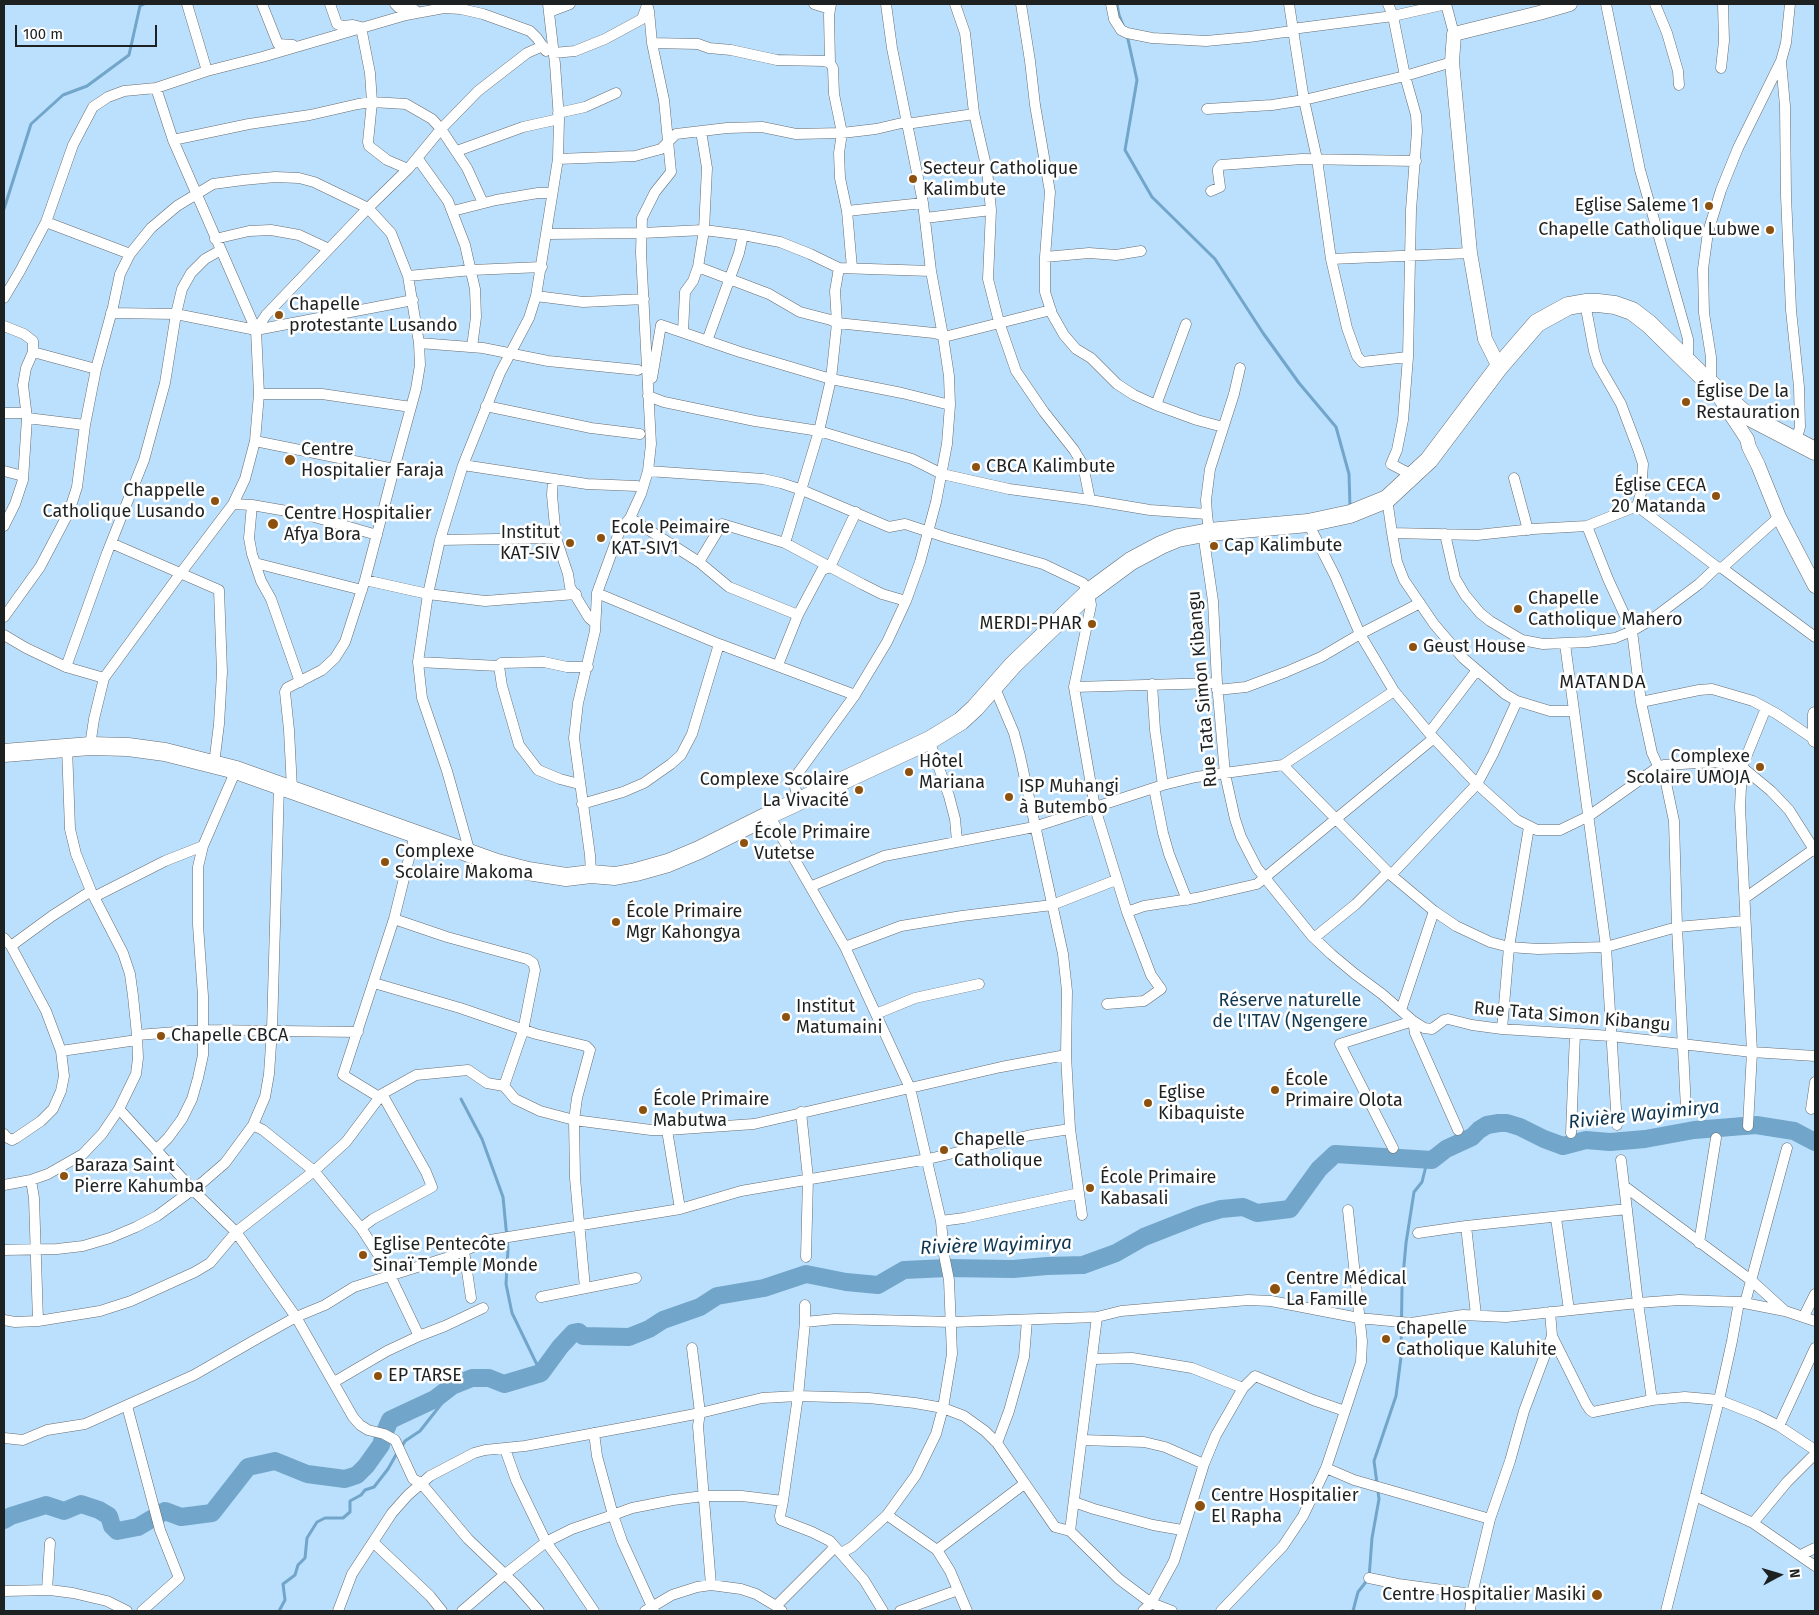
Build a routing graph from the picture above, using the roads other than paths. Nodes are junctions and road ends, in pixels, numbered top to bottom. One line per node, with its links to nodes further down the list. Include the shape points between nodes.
1 (187, 4): 37 (street)
2 (262, 4): 30 (street, via 278,44)
3 (330, 4): 25 (street, via 337,24)
4 (395, 4): 23 (street, via 400,8)
5 (570, 4): 21 (street)
6 (814, 4): 20 (street)
7 (886, 4): 47 (street)
8 (955, 4): 45 (street, via 965,33)
9 (1021, 4): 81 (street, via 1050,192)
10 (1111, 4): 26 (street, via 1121,30 1152,38 1206,41)
11 (1289, 4): 26 (street)
12 (1388, 4): 24 (street)
13 (1446, 4): 24 (street); 27 (street)
14 (1570, 4): 22 (street)
15 (1606, 4): 112 (street, via 1640,170 1688,339)
16 (1656, 4): 39 (street)
17 (1723, 4): 36 (street)
18 (1790, 4): 32 (street)
19 (647, 5): 28 (street); 31 (street, via 642,19 575,51)
20 (831, 6): 34 (street)
21 (549, 8): 31 (street)
22 (1538, 8): 27 (street)
23 (423, 11): 25 (street); 29 (street, via 444,8 483,14 530,31)
24 (1392, 16): 26 (street); 38 (street)
25 (361, 27): 30 (street); 43 (street)
26 (1292, 30): 42 (street)
27 (1454, 34): 33 (street)
28 (652, 43): 34 (street, via 698,44 777,60); 52 (street, via 664,100)
29 (543, 46): 35 (street); 48 (street, via 527,53 478,91)
30 (300, 47): 37 (street)
31 (554, 53): 35 (street)
32 (1781, 61): 118 (street, via 1738,148 1708,232 1703,296); 131 (street, via 1791,310 1799,387 1800,427)
33 (1452, 62): 38 (street); 79 (street)
34 (830, 63): 50 (street)
35 (555, 64): 46 (street)
36 (1721, 68)
37 (207, 72): 40 (street)
38 (1405, 76): 42 (street); 57 (street, via 1416,115)
39 (1679, 85)
40 (156, 88): 51 (street); 69 (street, via 124,91 94,107 73,145)
41 (616, 93): 46 (street)
42 (1304, 100): 44 (street); 56 (street)
43 (372, 102): 48 (street, via 406,104 432,119); 51 (street); 58 (street, via 369,146 387,160)
44 (1207, 109)
45 (974, 114): 47 (street); 65 (street, via 987,170)
46 (559, 116): 53 (street); 55 (street)
47 (906, 122): 50 (street); 63 (street)
48 (441, 129): 53 (street); 54 (street)
49 (701, 131): 50 (street, via 762,127 796,134); 52 (street, via 676,134); 70 (street, via 707,168)
50 (842, 133): 67 (street, via 840,178)
51 (172, 140): 61 (street)
52 (668, 142): 55 (street, via 661,150 635,156); 71 (street, via 671,172 655,192 642,218)
53 (456, 150): 62 (street)
54 (418, 159): 58 (street); 66 (street)
55 (558, 159): 60 (street)
56 (1317, 159): 57 (street); 59 (street, via 1221,165 1218,169 1220,187); 82 (street)
57 (1416, 161): 80 (street)
58 (408, 169): 64 (street)
59 (1211, 191)
60 (552, 193): 62 (street); 72 (street)
61 (196, 194): 64 (street, via 220,182 299,178); 74 (street); 78 (street, via 150,228)
62 (483, 203): 66 (street)
63 (922, 203): 67 (street); 68 (street)
64 (368, 208): 75 (street); 89 (street, via 391,233)
65 (991, 210): 68 (street); 99 (street, via 988,279)
66 (453, 211): 87 (street)
67 (847, 211): 86 (street)
68 (925, 218): 88 (street)
69 (46, 222): 78 (street); 92 (street)
70 (704, 230): 71 (street); 73 (street); 84 (street)
71 (642, 233): 72 (street); 93 (street)
72 (547, 234): 83 (street)
73 (743, 235): 85 (street, via 795,247); 90 (street)
74 (215, 239): 75 (street, via 242,232 271,230 299,235); 76 (street)
75 (329, 249): 103 (street, via 266,315)
76 (221, 250): 98 (street, via 205,259 191,273 182,289); 103 (street)
77 (1141, 251): 81 (street, via 1116,256 1089,253)
78 (130, 254): 97 (street, via 120,274)
79 (1470, 254): 80 (street); 113 (street, via 1485,339)
80 (1409, 256): 82 (street); 111 (street)
81 (1045, 257): 96 (street, via 1045,292)
82 (1331, 259): 111 (street, via 1357,356 1362,362)
83 (542, 267): 87 (street); 91 (street)
84 (698, 268): 90 (street); 104 (street, via 685,292)
85 (839, 268): 86 (street); 100 (street, via 835,291)
86 (852, 268): 88 (street)
87 (472, 270): 89 (street); 108 (street, via 476,317)
88 (931, 271): 105 (street)
89 (408, 276): 94 (street)
90 (730, 280): 100 (street, via 768,294 800,312); 106 (street)
91 (536, 296): 93 (street, via 583,302); 110 (street, via 530,318)
92 (4, 298)
93 (644, 299): 120 (street)
94 (413, 300): 103 (street); 107 (street)
95 (1585, 303): 112 (highway, via 1614,305 1632,311); 113 (highway, via 1568,306 1537,323); 149 (street, via 1598,364 1621,404 1643,464)
96 (1050, 310): 99 (street); 122 (street, via 1076,349 1091,358 1117,384)
97 (111, 313): 98 (street); 114 (street)
98 (176, 314): 103 (street); 166 (street, via 165,383 144,460)
99 (999, 322): 105 (street); 145 (street, via 1016,371 1083,465)
100 (837, 323): 105 (street); 117 (street)
101 (1186, 324): 122 (street)
102 (4, 326): 109 (street, via 33,341)
103 (256, 330): 119 (street)
104 (683, 332): 106 (street); 120 (street, via 661,325)
105 (944, 336): 121 (street)
106 (707, 341): 117 (street)
107 (419, 343): 108 (street); 124 (street, via 420,365)
108 (472, 347): 110 (street)
109 (32, 352): 114 (street); 126 (street, via 23,385)
110 (510, 352): 116 (street, via 548,361); 123 (street)
111 (1408, 357): 140 (street, via 1403,420 1398,450 1391,464)
112 (1688, 362): 118 (highway)
113 (1499, 367): 140 (highway)
114 (96, 368): 127 (street)
115 (1240, 368): 128 (street, Rue Tata Simon Kibangu)
116 (638, 370)
117 (830, 379): 121 (street); 129 (street)
118 (1711, 384): 131 (highway, via 1746,414); 152 (street, via 1747,439)
119 (259, 394): 124 (street, via 317,394); 132 (street)
120 (648, 396): 129 (street, via 756,421); 137 (street, via 651,444)
121 (950, 405): 138 (street)
122 (1156, 405): 128 (street)
123 (486, 406): 130 (street, via 590,428); 134 (street)
124 (411, 407): 135 (street)
125 (4, 413): 126 (street)
126 (27, 416): 127 (street); 139 (street)
127 (85, 425): 181 (street, via 77,487 69,512 40,567)
128 (1224, 427): 151 (street, Rue Tata Simon Kibangu, via 1208,478)
129 (819, 431): 138 (street, via 912,459); 144 (street)
130 (640, 434)
131 (1796, 441): 133 (highway)
132 (254, 442): 135 (street); 147 (street, via 245,479)
133 (1815, 450)
134 (462, 465): 142 (street); 164 (street)
135 (394, 469): 161 (street)
136 (4, 471): 139 (street)
137 (648, 472): 144 (street, via 763,479); 153 (street)
138 (942, 474): 145 (street, via 1009,489); 158 (street)
139 (23, 476): 155 (street)
140 (1414, 476): 146 (highway)
141 (1514, 478): 157 (street)
142 (553, 479): 143 (street); 163 (street)
143 (638, 486)
144 (802, 490): 150 (street); 165 (street)
145 (1090, 500): 151 (street, via 1150,510)
146 (1387, 500): 154 (highway, via 1350,514); 159 (street)
147 (234, 504): 148 (street); 171 (street)
148 (252, 505): 161 (street, via 304,514); 168 (street, via 249,538)
149 (1637, 506): 156 (street); 170 (street)
150 (856, 512): 158 (street, via 889,527 905,524); 169 (street)
151 (1207, 514): 160 (street, Rue Tata Simon Kibangu)
152 (1778, 517): 170 (street); 173 (street)
153 (630, 518): 167 (street); 175 (street, via 620,530)
154 (1308, 524): 160 (highway); 184 (street)
155 (4, 526)
156 (1587, 526): 157 (street); 183 (street)
157 (1528, 530): 162 (street, via 1477,535)
158 (927, 532): 174 (street, via 1043,564 1082,583); 178 (street)
159 (1392, 532): 162 (street); 179 (street, via 1404,580)
160 (1206, 533): 174 (highway, via 1161,545 1131,561); 199 (street, Rue Tata Simon Kibangu)
161 (377, 534): 172 (street)
162 (1445, 534): 188 (street, via 1455,578 1480,613 1522,640)
163 (556, 538): 164 (street); 177 (street, via 570,587)
164 (440, 540): 176 (street)
165 (784, 543): 167 (street, via 722,524); 169 (street)
166 (111, 544): 171 (street); 192 (street)
167 (699, 562): 180 (street, via 729,587)
168 (255, 563): 172 (street); 196 (street)
169 (830, 567): 178 (street, via 882,594); 180 (street, via 822,570)
170 (1720, 568): 183 (street); 186 (street)
171 (180, 574): 195 (street); 214 (street, via 219,590 222,672 220,724)
172 (364, 585): 176 (street); 196 (street, via 345,642 335,658 322,670)
173 (1815, 586)
174 (1090, 592): 198 (highway); 200 (street, via 1091,605)
175 (597, 593): 182 (street); 187 (street)
176 (428, 594): 177 (street, via 485,601); 189 (street)
177 (576, 594): 182 (street, via 588,618)
178 (906, 601): 202 (street, via 887,642)
179 (1420, 603): 184 (street); 194 (street, via 1434,624)
180 (798, 615): 190 (street)
181 (4, 617)
182 (595, 623): 193 (street)
183 (1632, 631): 188 (street, via 1615,638); 204 (street)
184 (1360, 634): 199 (street, via 1321,657 1286,672 1246,686); 201 (street)
185 (4, 636): 192 (street)
186 (1815, 637)
187 (719, 644): 190 (street); 225 (street, via 692,734 680,755 644,783)
188 (1565, 644): 206 (street)
189 (418, 662): 191 (street); 236 (street, via 422,698)
190 (778, 665): 202 (street)
191 (499, 666): 193 (street, via 501,663 544,662); 220 (street, via 519,746 538,770)
192 (66, 667): 195 (street)
193 (588, 667): 220 (street, via 578,703 574,738)
194 (1477, 670): 203 (street); 208 (street)
195 (104, 678): 211 (street)
196 (300, 682): 222 (street, via 285,692 289,730)
197 (1152, 684): 199 (street); 200 (street); 223 (street)
198 (994, 686): 210 (highway, via 961,720); 230 (street, via 1014,733)
199 (1217, 686): 219 (street, Rue Tata Simon Kibangu)
200 (1074, 687): 226 (street)
201 (1394, 691): 208 (street); 215 (street)
202 (855, 695): 224 (street, via 793,780)
203 (1517, 701): 206 (street, via 1550,711); 221 (street)
204 (1641, 702): 205 (street, via 1712,689); 216 (street)
205 (1766, 708): 209 (street); 217 (street)
206 (1574, 711): 228 (street)
207 (1815, 714): 209 (street)
208 (1432, 735): 221 (street); 229 (street)
209 (1815, 739)
210 (929, 740): 224 (highway); 233 (street, via 947,787 955,819)
211 (90, 746): 212 (highway); 214 (highway, via 165,752)
212 (67, 747): 213 (highway); 242 (street, via 70,828 76,854)
213 (4, 753)
214 (214, 764): 218 (highway)
215 (1283, 765): 219 (street); 229 (street)
216 (1658, 767): 217 (street, via 1715,762); 228 (street); 250 (street, via 1666,783 1674,821)
217 (1742, 767): 235 (street, via 1789,810); 243 (street, via 1740,807)
218 (236, 770): 222 (highway); 234 (street)
219 (1225, 774): 223 (street); 239 (street, Rue Tata Simon Kibangu, via 1241,837)
220 (579, 784): 225 (street)
221 (1477, 784): 231 (street); 237 (street)
222 (286, 787): 232 (highway); 264 (street)
223 (1159, 787): 226 (street); 244 (street, via 1167,847)
224 (799, 801): 227 (highway)
225 (582, 804): 238 (street)
226 (1095, 808): 230 (street); 240 (street)
227 (769, 815): 238 (highway, via 668,863 615,876); 241 (street)
228 (1590, 816): 231 (street, via 1560,830); 255 (street)
229 (1336, 819): 237 (street); 239 (street)
230 (1034, 827): 233 (street); 245 (street)
231 (1529, 827): 254 (street)
232 (415, 834): 236 (highway); 248 (street)
233 (956, 841): 241 (street, via 884,856)
234 (203, 846): 242 (street); 263 (street, via 198,867 198,925)
235 (1814, 850): 243 (street)
236 (470, 853): 238 (highway, via 545,875)
237 (1390, 873): 246 (street); 251 (street)
238 (591, 874)
239 (1265, 878): 244 (street, via 1257,884); 251 (street, Rue Tata Simon Kibangu)
240 (1116, 880): 245 (street); 247 (street)
241 (812, 886): 253 (street)
242 (93, 894): 252 (street); 269 (street, via 123,953 133,996)
243 (1745, 898): 249 (street)
244 (1187, 900): 247 (street)
245 (1052, 905): 253 (street, via 901,926); 273 (street, via 1067,991)
246 (1434, 911): 254 (street, via 1472,934); 259 (street)
247 (1127, 912): 258 (street, via 1151,975 1161,989 1144,1001)
248 (394, 919): 256 (street); 265 (street, via 527,959 533,964 535,970)
249 (1745, 921): 250 (street); 272 (street)
250 (1677, 927): 255 (street); 270 (street)
251 (1314, 938): 259 (street, Rue Tata Simon Kibangu)
252 (7, 942): 271 (street, via 46,1011)
253 (845, 946): 260 (street)
254 (1508, 947): 255 (street); 262 (street)
255 (1606, 947): 268 (street)
256 (374, 983): 265 (street, via 460,1008); 266 (street)
257 (978, 984): 260 (street, via 916,998)
258 (1107, 1004)
259 (1401, 1010): 261 (street, Rue Tata Simon Kibangu)
260 (876, 1014): 277 (street)
261 (1413, 1021): 262 (street, Rue Tata Simon Kibangu, via 1432,1029 1448,1019); 289 (street, via 1415,1034); 293 (street, via 1340,1044)
262 (1502, 1029): 267 (street, Rue Tata Simon Kibangu)
263 (203, 1030): 264 (street); 269 (street); 295 (street, via 203,1055 192,1100 182,1119)
264 (272, 1030): 266 (street); 284 (street, via 265,1097)
265 (523, 1031): 276 (street); 283 (street, via 586,1046 590,1050)
266 (358, 1032): 278 (street, via 343,1075)
267 (1575, 1034): 268 (street, Rue Tata Simon Kibangu); 290 (street)
268 (1611, 1036): 270 (street, Rue Tata Simon Kibangu); 285 (street)
269 (137, 1037): 271 (street); 279 (street, via 136,1074)
270 (1684, 1044): 272 (street, Rue Tata Simon Kibangu); 280 (street)
271 (62, 1051): 291 (street, via 64,1076 53,1108 42,1121 16,1138 12,1140)
272 (1752, 1052): 274 (street, Rue Tata Simon Kibangu); 286 (street)
273 (1066, 1055): 277 (street, via 1001,1066); 287 (street)
274 (1815, 1056)
275 (1815, 1082): 281 (street)
276 (504, 1086): 278 (street, via 487,1083 468,1070 416,1075); 283 (street, via 515,1099 540,1111)
277 (910, 1088): 282 (street); 296 (street)
278 (381, 1095): 298 (street, via 346,1142); 313 (street, via 432,1187)
279 (119, 1109): 295 (street); 300 (street, via 83,1154)
280 (1686, 1109)
281 (1811, 1110)
282 (801, 1112): 288 (street, via 754,1124); 299 (street)
283 (574, 1120): 288 (street); 311 (street)
284 (253, 1125): 298 (street, via 264,1130); 303 (street, via 225,1163)
285 (1617, 1125)
286 (1748, 1126)
287 (1070, 1129): 296 (street); 304 (street)
288 (667, 1130): 305 (street)
289 (1458, 1130)
290 (1571, 1133)
291 (4, 1134)
292 (1716, 1138): 316 (street)
293 (1393, 1148)
294 (1787, 1148): 323 (street)
295 (156, 1150): 303 (street)
296 (928, 1158): 299 (street); 310 (street)
297 (1621, 1160): 302 (street)
298 (314, 1171): 313 (street); 314 (street)
299 (808, 1178): 305 (street, via 741,1191); 320 (street)
300 (31, 1180): 301 (street); 318 (street)
301 (4, 1185)
302 (1624, 1186): 306 (street); 316 (street)
303 (192, 1190): 314 (street); 318 (street, via 157,1216 110,1238 83,1246)
304 (1079, 1193): 308 (street); 310 (street)
305 (680, 1209): 311 (street)
306 (1627, 1209): 309 (street); 328 (street)
307 (1348, 1210): 339 (street)
308 (1082, 1215)
309 (1556, 1218): 312 (street); 332 (street)
310 (941, 1220): 345 (street)
311 (578, 1225): 319 (street, via 498,1238); 324 (street)
312 (1466, 1226): 315 (street); 335 (street)
313 (361, 1228): 321 (street)
314 (236, 1232): 337 (street); 342 (street, via 210,1263 174,1283 100,1311)
315 (1418, 1233)
316 (1699, 1243): 323 (street)
317 (4, 1250): 318 (street)
318 (36, 1250): 342 (street)
319 (464, 1251): 321 (street); 327 (street)
320 (806, 1257)
321 (390, 1277): 337 (street, via 354,1287 325,1305); 346 (street)
322 (636, 1278): 324 (street)
323 (1752, 1281): 329 (street); 333 (street)
324 (585, 1288): 326 (street)
325 (1815, 1294): 336 (street)
326 (541, 1297)
327 (471, 1298)
328 (1638, 1303): 329 (street, via 1679,1300); 332 (street); 354 (street)
329 (1742, 1303): 333 (street); 355 (street)
330 (805, 1306): 344 (street)
331 (483, 1308): 346 (street)
332 (1568, 1310): 334 (street)
333 (1784, 1311): 336 (street)
334 (1550, 1312): 335 (street, via 1506,1318); 347 (street)
335 (1476, 1315): 339 (street, via 1411,1323)
336 (1804, 1316): 343 (street)
337 (296, 1317): 351 (street); 356 (street, via 194,1375)
338 (1097, 1317): 339 (street, via 1121,1311 1271,1300); 341 (street); 350 (street)
339 (1359, 1318): 358 (street, via 1361,1362)
340 (4, 1320): 342 (street)
341 (1027, 1320): 345 (street); 364 (street, via 1024,1358)
342 (38, 1321)
343 (1815, 1321)
344 (805, 1322): 345 (street, via 834,1319); 353 (street)
345 (952, 1322): 357 (street, via 952,1354)
346 (419, 1336): 351 (street)
347 (1552, 1336): 354 (street, via 1590,1410 1598,1412); 377 (street)
348 (692, 1348): 359 (street)
349 (1815, 1348): 360 (street)
350 (1093, 1359): 352 (street, via 1132,1358 1192,1368); 363 (street)
351 (334, 1382): 369 (street, via 353,1417 368,1430 395,1440 413,1478)
352 (1243, 1388): 358 (street, via 1255,1376); 367 (street, via 1216,1435)
353 (798, 1396): 357 (street, via 869,1398); 359 (street, via 762,1398); 373 (street)
354 (1652, 1400): 355 (street, via 1685,1397)
355 (1719, 1400): 360 (street); 372 (street)
356 (127, 1406): 362 (street, via 85,1424 47,1430 23,1440); 400 (street, via 160,1530 179,1578)
357 (943, 1408): 364 (street, via 964,1416); 376 (street, via 936,1434 916,1475)
358 (1345, 1411): 368 (street)
359 (700, 1414): 361 (street); 371 (street)
360 (1779, 1426): 366 (street)
361 (594, 1433): 365 (street); 375 (street)
362 (4, 1438)
363 (1082, 1440): 367 (street, via 1144,1442 1165,1447); 374 (street)
364 (997, 1443): 370 (street)
365 (505, 1449): 369 (street, via 474,1453); 382 (street)
366 (1815, 1452): 378 (street)
367 (1204, 1464): 379 (street)
368 (1326, 1468): 377 (street, via 1354,1480); 411 (street, via 1303,1516 1283,1546)
369 (421, 1483): 381 (street, via 392,1513); 389 (street, via 468,1539)
370 (1024, 1484): 380 (street, via 1055,1527); 386 (street)
371 (703, 1496): 373 (street); 375 (street); 391 (street)
372 (1695, 1496): 378 (street); 413 (street)
373 (783, 1501): 385 (street, via 781,1520 812,1532)
374 (1074, 1502): 379 (street); 380 (street)
375 (613, 1514): 382 (street); 398 (street)
376 (887, 1515): 385 (street, via 852,1547); 386 (street)
377 (1490, 1518): 395 (street)
378 (1753, 1523): 387 (street)
379 (1182, 1530): 396 (street, via 1174,1561)
380 (1070, 1531): 396 (street, via 1119,1579)
381 (373, 1542): 401 (street, via 352,1574); 402 (street)
382 (546, 1542): 389 (street); 405 (street)
383 (50, 1544): 392 (street)
384 (1815, 1548): 387 (street)
385 (838, 1550): 397 (street, via 807,1572); 406 (street, via 864,1580)
386 (937, 1550): 393 (street)
387 (1801, 1555): 388 (street)
388 (1815, 1566)
389 (504, 1575): 403 (street); 404 (street)
390 (1369, 1578): 395 (street)
391 (711, 1585): 397 (street, via 742,1589); 398 (street, via 672,1595)
392 (47, 1590): 394 (street); 399 (street, via 90,1596)
393 (958, 1590): 407 (street); 408 (street)
394 (4, 1591)
395 (1472, 1594): 412 (street)
396 (1151, 1603): 409 (street); 410 (street)
397 (779, 1609)
398 (651, 1610)
399 (127, 1611)
400 (142, 1611)
401 (338, 1611)
402 (442, 1611)
403 (462, 1611)
404 (539, 1611)
405 (594, 1611)
406 (883, 1611)
407 (900, 1611)
408 (967, 1611)
409 (1143, 1611)
410 (1172, 1611)
411 (1221, 1611)
412 (1470, 1611)
413 (1666, 1611)

